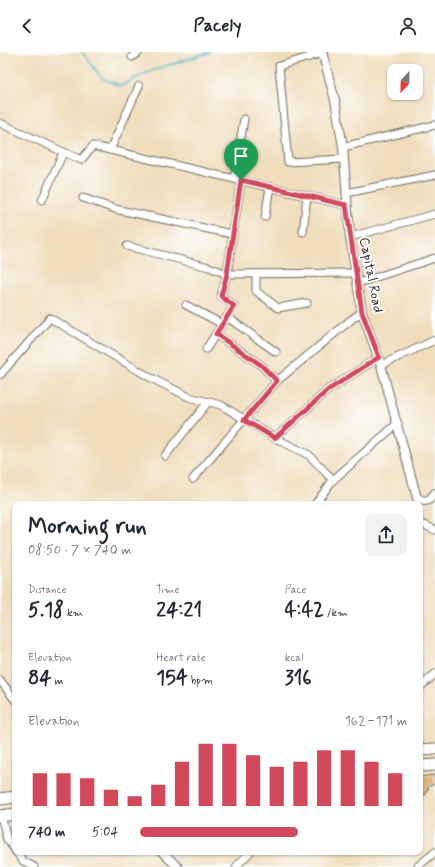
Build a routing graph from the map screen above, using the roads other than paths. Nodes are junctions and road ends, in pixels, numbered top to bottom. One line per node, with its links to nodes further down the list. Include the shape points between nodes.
1 (139, 52): 3 (street)
2 (322, 53): 8 (street, Capital Road, via 335,100); 11 (street, via 279,66 288,162)
3 (132, 56)
4 (139, 86): 9 (street)
5 (244, 119): 13 (street)
6 (0, 123): 10 (street)
7 (435, 125): 8 (street)
8 (343, 147): 11 (street, Capital Road)
9 (110, 150): 10 (street, via 93,146 82,160); 13 (street)
10 (63, 152): 18 (street)
11 (344, 159): 15 (street, Capital Road)
12 (435, 175): 15 (street)
13 (237, 180): 14 (street); 23 (street)
14 (270, 187): 16 (street); 21 (street)
15 (346, 192): 19 (street, Capital Road)
16 (307, 196): 19 (street); 22 (street)
17 (83, 198): 23 (street, via 115,209)
18 (42, 200)
19 (346, 205): 24 (street, Capital Road)
20 (435, 214): 24 (street)
21 (265, 216)
22 (303, 232)
23 (232, 234): 28 (street)
24 (350, 236): 27 (street, Capital Road)
25 (127, 246): 28 (street)
26 (435, 258): 30 (street)
27 (356, 273): 29 (street); 30 (street, Capital Road)
28 (227, 274): 29 (street); 34 (street, via 221,296 234,306)
29 (256, 274): 31 (street, via 256,291 278,308)
30 (358, 283): 33 (street, Capital Road)
31 (307, 303)
32 (186, 305): 35 (street)
33 (362, 312): 40 (street, Capital Road); 42 (street)
34 (227, 317): 35 (street); 39 (street)
35 (222, 324): 36 (street)
36 (216, 334): 38 (street); 42 (street, via 261,365)
37 (435, 340): 40 (street)
38 (206, 349)
39 (276, 352)
40 (380, 361): 45 (street, Capital Road); 46 (street, via 328,390)
41 (0, 375): 43 (street, via 50,318 151,378 189,397)
42 (277, 381): 44 (street)
43 (208, 402): 44 (street, via 221,405); 47 (street)
44 (244, 420): 46 (street); 48 (street)
45 (398, 423): 49 (street); 52 (street, Capital Road)
46 (275, 438): 49 (street, via 309,455)
47 (165, 456)
48 (193, 479)
49 (333, 480): 51 (street)
50 (435, 493): 52 (street, via 429,500)
51 (317, 501)
52 (416, 501)
53 (423, 524): 54 (street)
54 (435, 530)
55 (435, 674): 57 (street)
56 (0, 680): 58 (street)
57 (423, 684)
58 (12, 696)
59 (435, 748): 60 (main road)
60 (423, 750)
61 (435, 765): 62 (main road)
62 (423, 766)
63 (12, 797): 64 (main road)
64 (0, 799)
65 (12, 814): 66 (main road)
66 (0, 816): 67 (street, via 7,839)
67 (12, 846)
68 (435, 852): 75 (street)
69 (19, 855): 72 (street, via 23,861)
70 (165, 855): 73 (street)
71 (247, 855): 74 (street)
72 (34, 867)
73 (178, 867)
74 (236, 867)
75 (417, 867)

